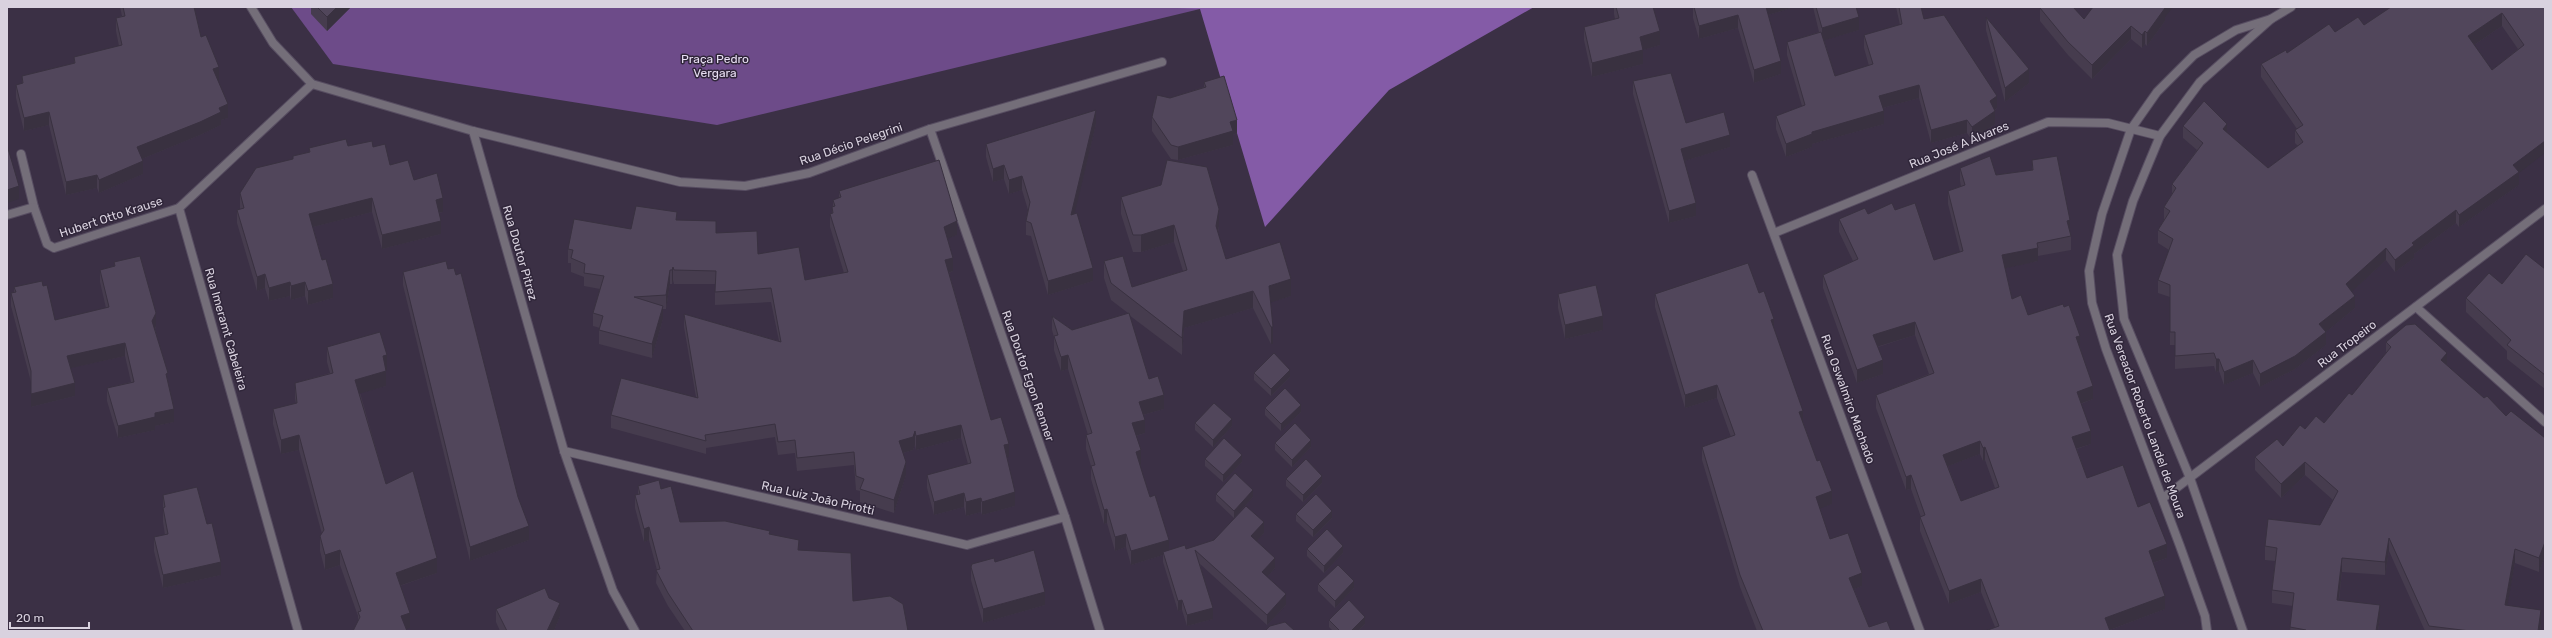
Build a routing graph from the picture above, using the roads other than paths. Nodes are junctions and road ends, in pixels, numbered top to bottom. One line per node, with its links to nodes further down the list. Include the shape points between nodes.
1 (251, 7): 5 (street, via 273,43)
2 (2291, 7): 3 (street, Rua Vereador Roberto Landel de Moura)
3 (2271, 19): 7 (street, Rua Vereador Roberto Landel de Moura, via 2236,30 2194,55 2157,92); 9 (street, Rua Vereador Roberto Landel de Moura, via 2200,82)
4 (1162, 62): 6 (street, Rua Décio Pelegrini)
5 (312, 84): 8 (street); 13 (street)
6 (930, 129): 8 (street, Rua Décio Pelegrini, via 809,173 744,186 680,182); 22 (street, Rua Doutor Egon Renner)
7 (2131, 129): 9 (street, Rua José A Álvares); 16 (street, Rua José A Álvares, via 2108,123 2048,122); 21 (street, Rua Vereador Roberto Landel de Moura, via 2093,247 2089,271 2091,297 2106,349)
8 (473, 131): 19 (street, Rua Doutor Pitrez)
9 (2160, 136): 20 (street, Rua Vereador Roberto Landel de Moura, via 2133,201 2117,255 2124,319)
10 (21, 154): 12 (street)
11 (1752, 175): 16 (street, Rua Oswalmiro Machado)
12 (34, 207): 13 (street, Hubert Otto Krause, via 44,238 50,247 59,247); 15 (street)
13 (179, 208): 23 (street, Rua Imeramt Cabeleira)
14 (2545, 209): 17 (street, Rua Tropeiro)
15 (7, 215)
16 (1774, 232): 26 (street, Rua Oswalmiro Machado)
17 (2416, 307): 18 (street); 20 (street, Rua Tropeiro)
18 (2545, 422)
19 (564, 451): 22 (street, Rua Luiz João Pirotti, via 964,545); 24 (street, Rua Doutor Pitrez, via 613,591)
20 (2190, 478): 21 (street, Rua Tropeiro); 28 (street, Rua Vereador Roberto Landel de Moura)
21 (2163, 498): 27 (street, Rua Vereador Roberto Landel de Moura, via 2205,616)
22 (1065, 517): 25 (street, Rua Doutor Egon Renner)
23 (298, 631)
24 (635, 631)
25 (1100, 631)
26 (1920, 631)
27 (2207, 631)
28 (2244, 631)

